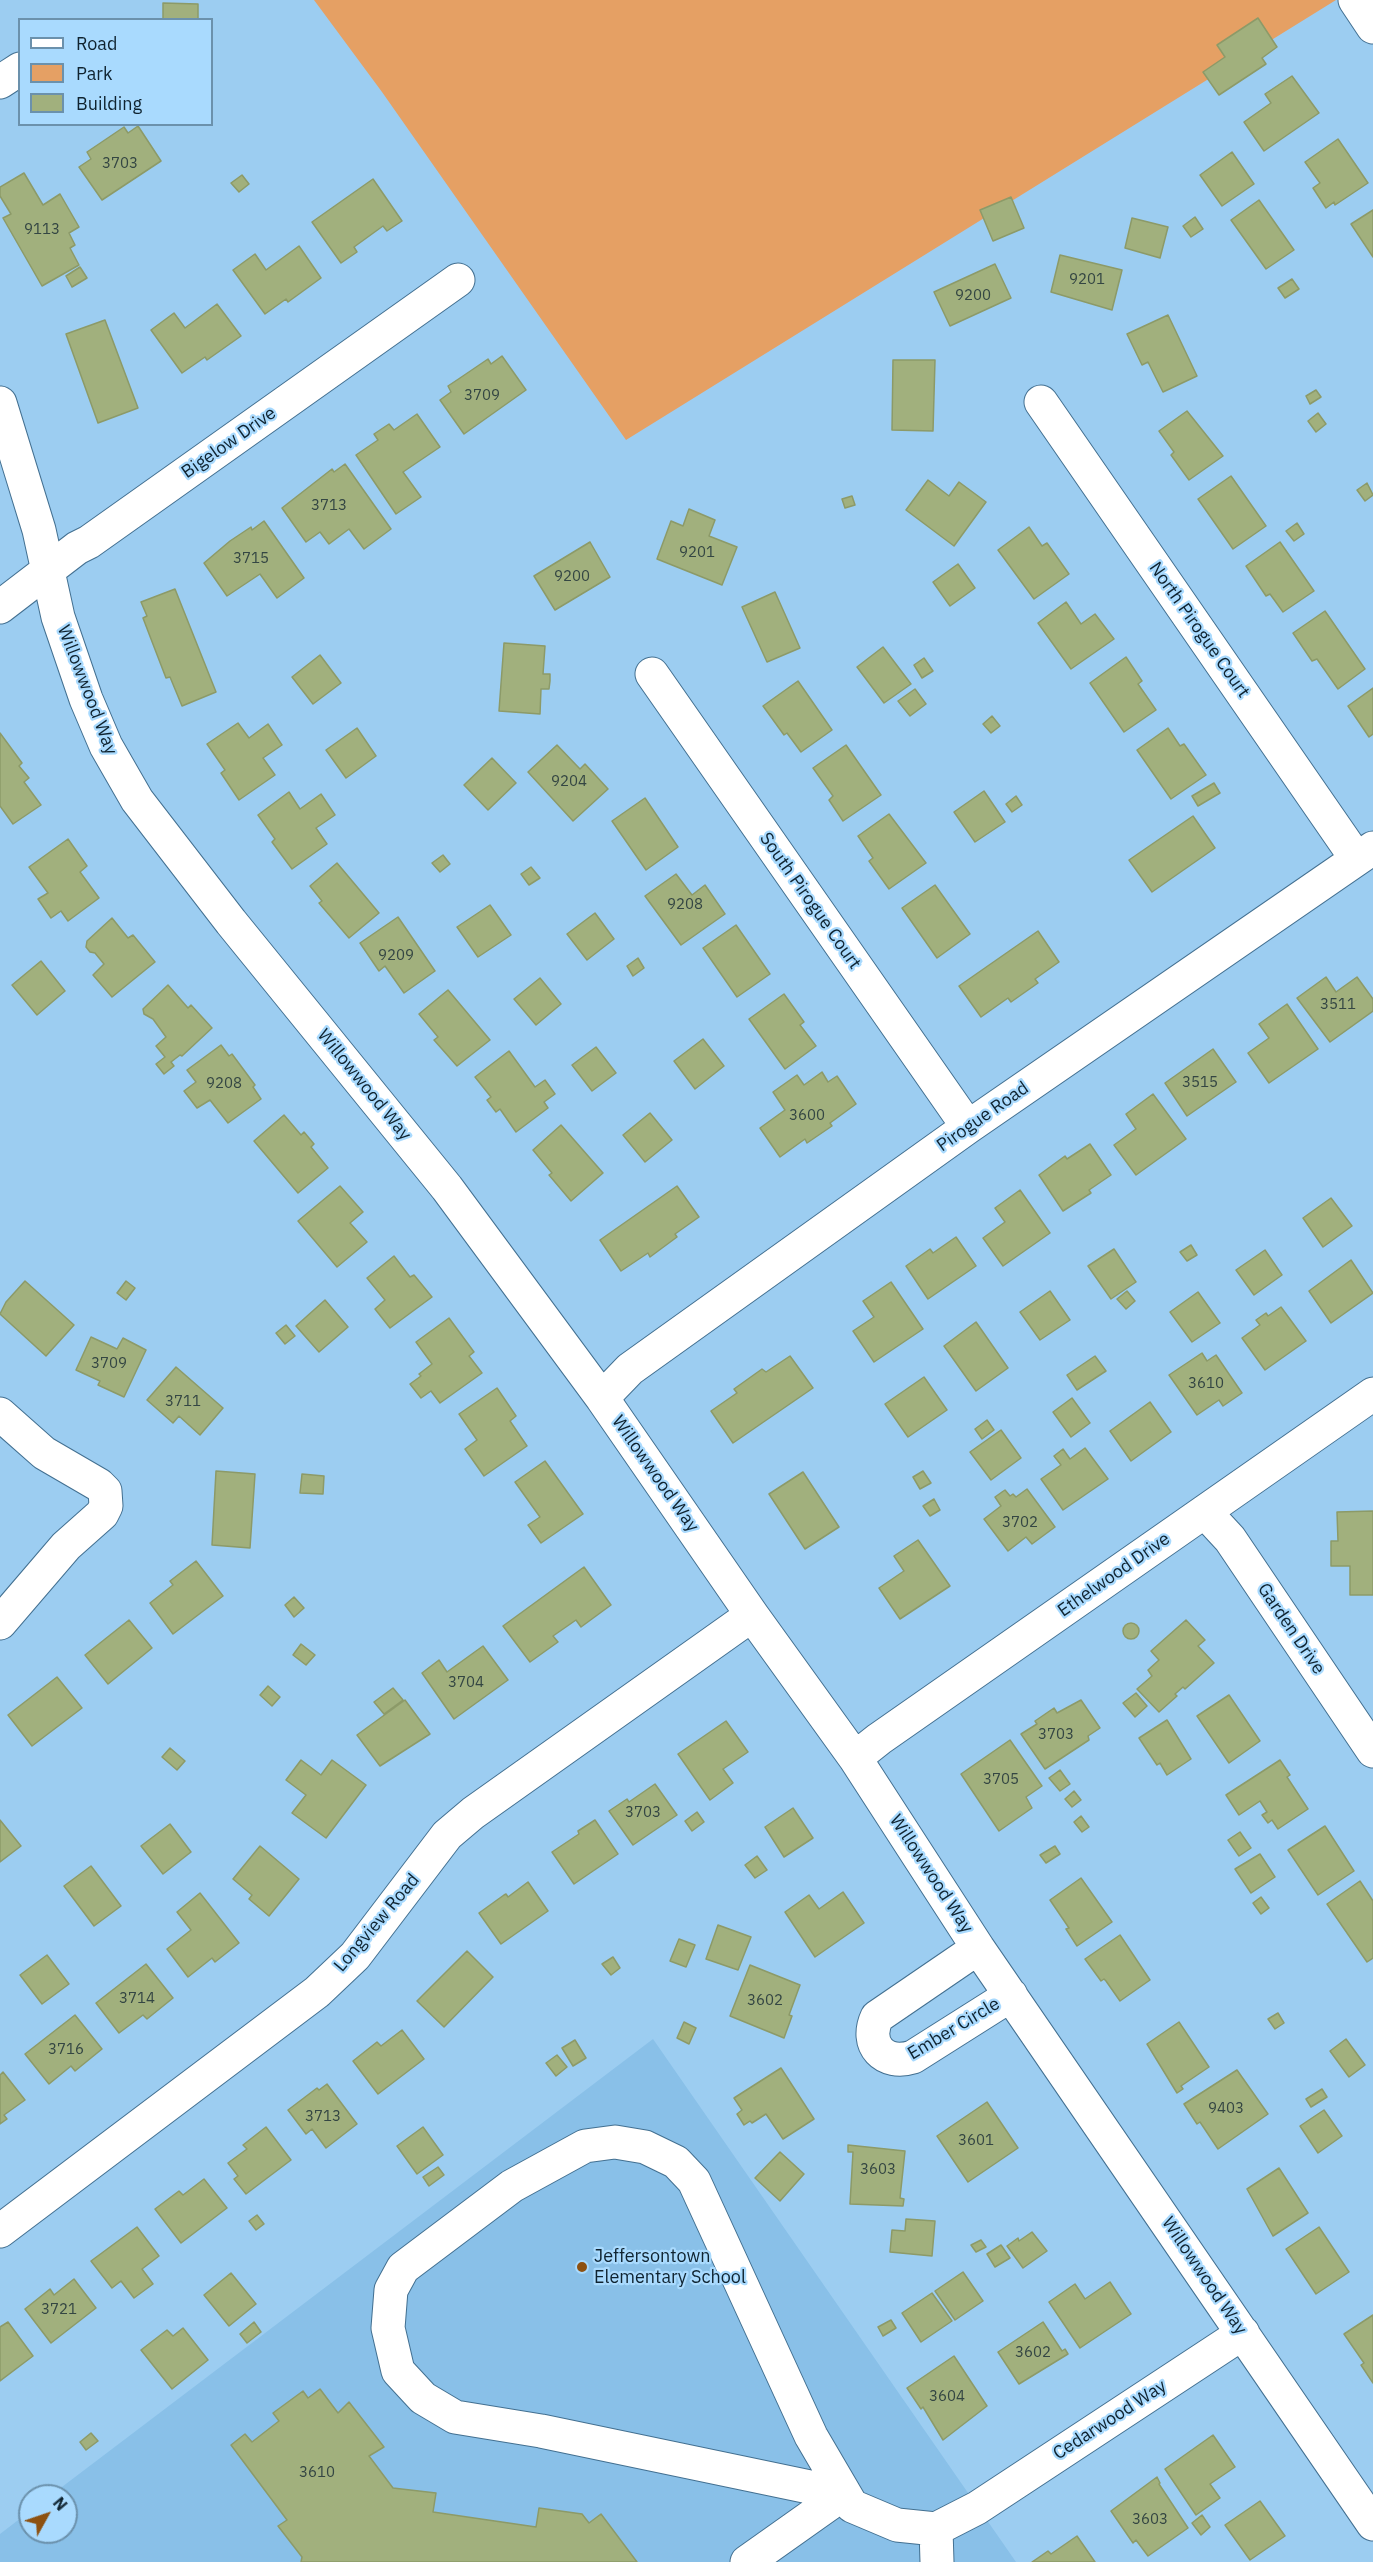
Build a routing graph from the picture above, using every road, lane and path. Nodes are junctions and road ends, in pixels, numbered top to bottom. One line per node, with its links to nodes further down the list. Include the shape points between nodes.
1 (1355, 0): 2 (street)
2 (1373, 27)
3 (18, 70): 4 (street)
4 (0, 82)
5 (458, 280): 8 (street, Bigelow Drive)
6 (1041, 402): 11 (street, North Pirogue Court)
7 (0, 403): 8 (street, Willowwood Way, via 39,530)
8 (47, 572): 9 (street, Bigelow Drive); 14 (street, Willowwood Way, via 86,699 106,746 137,800 447,1188)
9 (0, 607)
10 (652, 674): 12 (street, South Pirogue Court)
11 (1365, 853): 12 (street, Pirogue Road)
12 (968, 1127): 14 (street, Pirogue Road, via 630,1369)
13 (1373, 1394): 16 (street, Ethelwood Drive)
14 (602, 1398): 17 (street, Willowwood Way)
15 (0, 1414): 18 (street, via 44,1453 99,1485 105,1491 106,1506)
16 (1205, 1512): 19 (street, Garden Drive, via 1230,1539); 20 (street, Ethelwood Drive)
17 (752, 1615): 20 (street, Willowwood Way); 23 (street, Longview Road, via 473,1813 447,1836 355,1956 317,1992)
18 (0, 1623)
19 (1373, 1751)
20 (855, 1758): 21 (street, Willowwood Way)
21 (978, 1948): 22 (street, Willowwood Way); 22 (street, Ember Circle, via 877,2017 872,2034 879,2051 895,2060 913,2057)
22 (1011, 1995): 24 (street, Willowwood Way)
23 (0, 2231)
24 (1243, 2333): 26 (street, Willowwood Way); 27 (street, Cedarwood Way, via 977,2508)
25 (843, 2494): 25 (street, via 811,2436 694,2181 676,2162 645,2147 615,2142 585,2146 522,2180 403,2268 391,2290 388,2328 398,2370 423,2398 455,2417 541,2431); 27 (street, via 852,2506 897,2525); 28 (street)
26 (1373, 2524)
27 (936, 2529): 29 (street)
28 (747, 2562)
29 (936, 2562)

